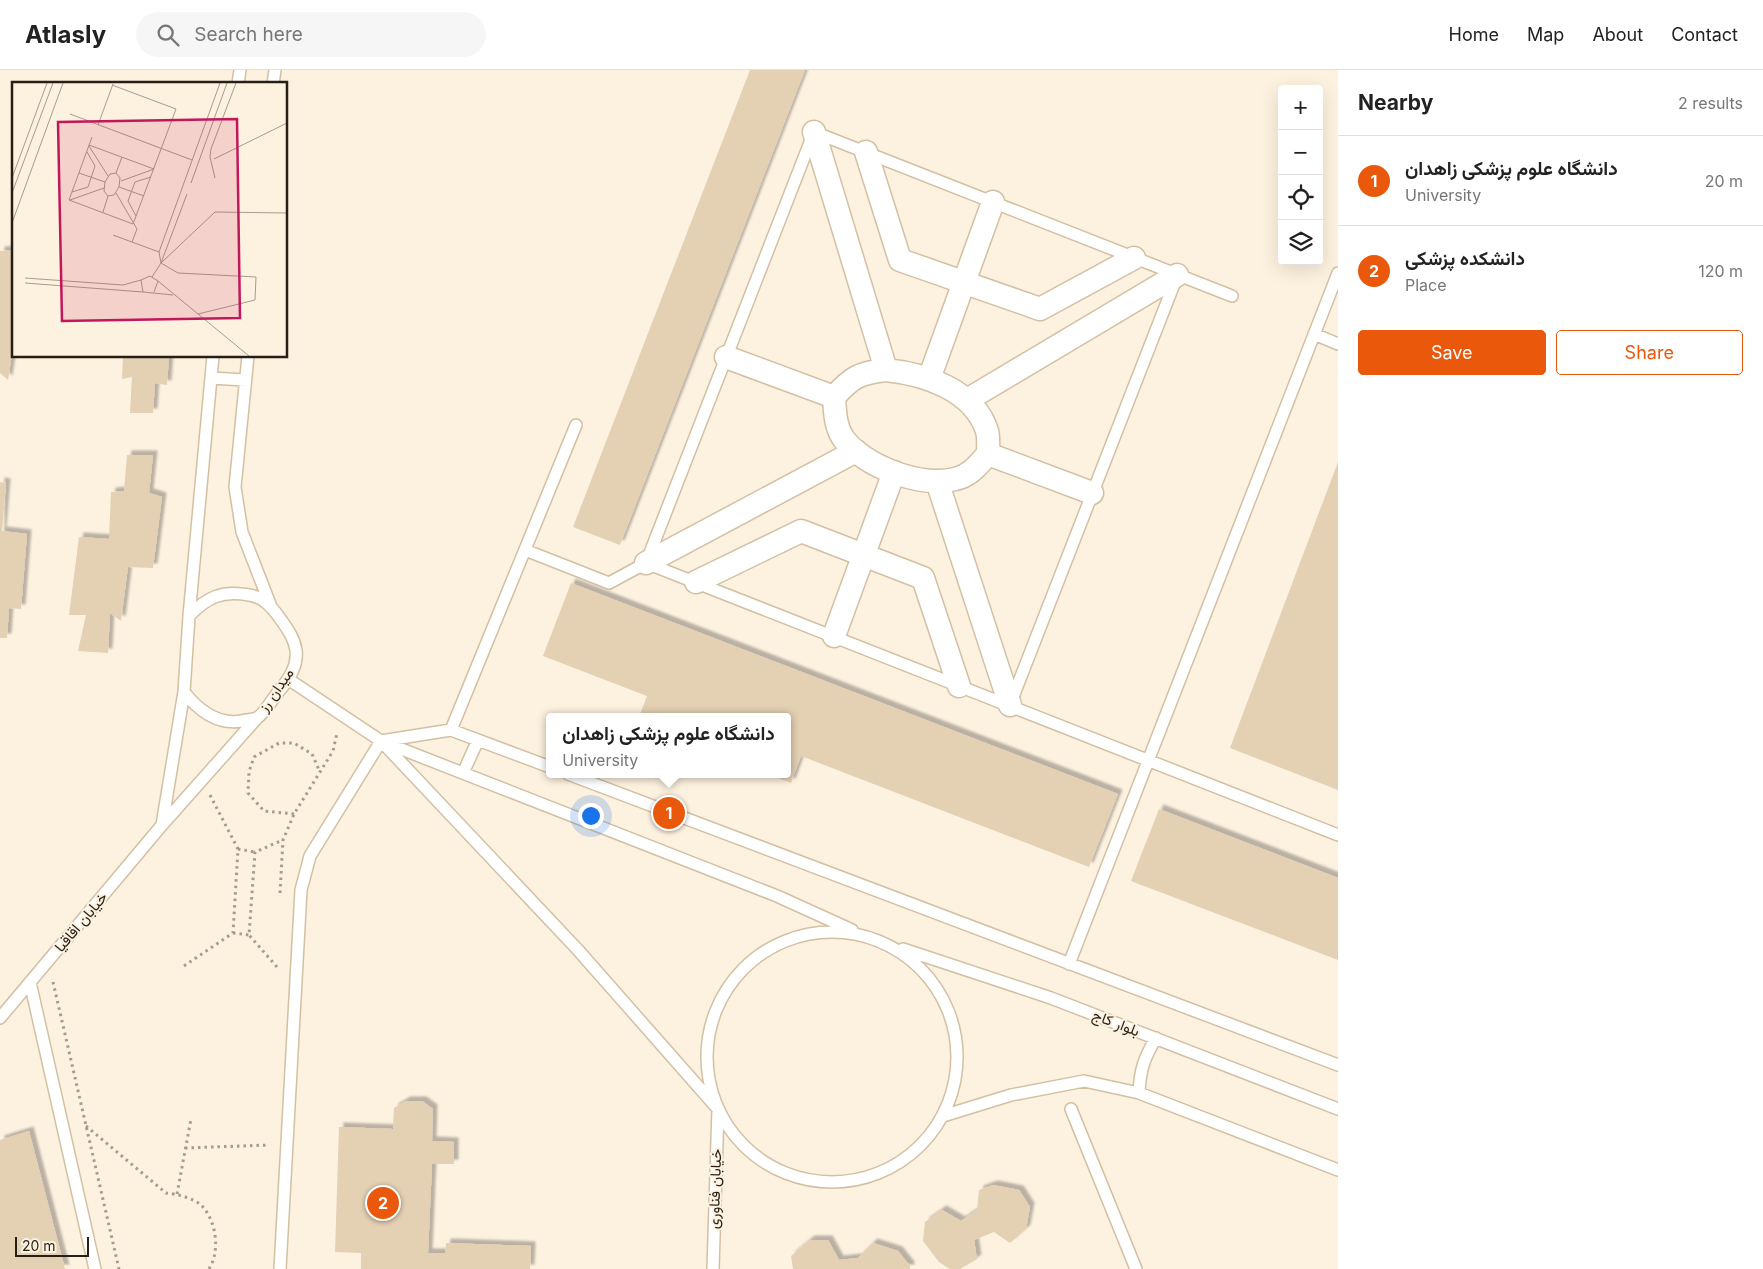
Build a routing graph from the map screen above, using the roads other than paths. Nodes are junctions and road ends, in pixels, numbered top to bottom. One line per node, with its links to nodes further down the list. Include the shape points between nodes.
1 (814, 132): 2 (lane); 11 (lane); 14 (street)
2 (866, 152): 3 (lane); 7 (street, via 900,260)
3 (993, 202): 4 (lane); 7 (street)
4 (1134, 258): 6 (lane); 7 (street, via 1040,309)
5 (1338, 273): 9 (lane)
6 (1177, 275): 8 (lane); 19 (street); 25 (lane)
7 (964, 283): 16 (street)
8 (1232, 296)
9 (1314, 334): 10 (lane); 41 (lane)
10 (1338, 344)
11 (726, 357): 18 (street); 28 (lane)
12 (213, 358): 15 (lane)
13 (248, 358): 17 (lane, میدان رز)
14 (886, 370): 16 (street); 18 (street, via 867,372 848,381)
15 (211, 378): 17 (lane); 31 (lane)
16 (929, 379): 19 (street)
17 (245, 380): 30 (lane, میدان رز, via 235,487 242,532)
18 (834, 397): 21 (street, via 835,418 842,437)
19 (967, 400): 22 (street, via 980,414 988,433)
20 (576, 425): 26 (lane)
21 (856, 451): 23 (street); 28 (street)
22 (988, 454): 24 (street, via 974,470 956,479); 25 (street)
23 (894, 472): 24 (street); 27 (street)
24 (937, 482): 36 (street)
25 (1092, 493): 36 (lane)
26 (525, 550): 28 (lane, via 609,583); 38 (lane)
27 (863, 555): 29 (street, via 801,531); 32 (street); 34 (street, via 924,578)
28 (646, 563): 29 (lane)
29 (696, 582): 32 (lane)
30 (270, 604): 31 (lane, via 236,592 218,595 201,603); 33 (lane, میدان رز, via 286,627 296,651 295,664)
31 (188, 616): 35 (lane)
32 (834, 636): 34 (lane)
33 (288, 679): 37 (lane, میدان رز); 40 (lane)
34 (959, 686): 36 (lane)
35 (184, 692): 37 (lane, میدان رز, via 208,715 241,722); 45 (lane)
36 (1010, 705): 41 (lane)
37 (257, 718): 45 (lane, خیابان اقاقیا)
38 (451, 730): 39 (lane); 40 (lane)
39 (478, 740): 42 (lane); 43 (lane)
40 (380, 741): 43 (lane); 55 (lane, via 578,950); 61 (lane, via 310,856 302,890)
41 (1148, 760): 46 (lane); 49 (lane)
42 (546, 766)
43 (463, 773): 47 (lane, via 777,896)
44 (579, 778): 49 (lane)
45 (162, 825): 50 (lane, خیابان اقاقیا)
46 (1338, 835)
47 (860, 934): 48 (lane); 55 (lane, via 825,930 791,937 760,953 735,977 716,1007 708,1040 708,1075)
48 (891, 945): 52 (lane, بلوار کاج, via 1052,998); 58 (lane, via 914,961 933,982 947,1006 956,1033 958,1062 953,1090)
49 (1069, 964): 53 (lane)
50 (30, 982): 51 (lane, خیابان اقاقیا); 60 (lane)
51 (0, 1018)
52 (1156, 1038): 54 (lane, via 1140,1074); 57 (lane, بلوار کاج)
53 (1338, 1065)
54 (1139, 1093): 58 (lane, via 1084,1081 1011,1095); 59 (lane)
55 (718, 1109): 58 (lane, via 734,1135 756,1157 783,1173 813,1181 843,1182 874,1176 902,1162 925,1141); 62 (lane, خیابان فناوری)
56 (1071, 1109): 63 (lane)
57 (1338, 1109)
58 (943, 1116)
59 (1338, 1170)
60 (96, 1269)
61 (280, 1269)
62 (712, 1269)
63 (1136, 1269)

